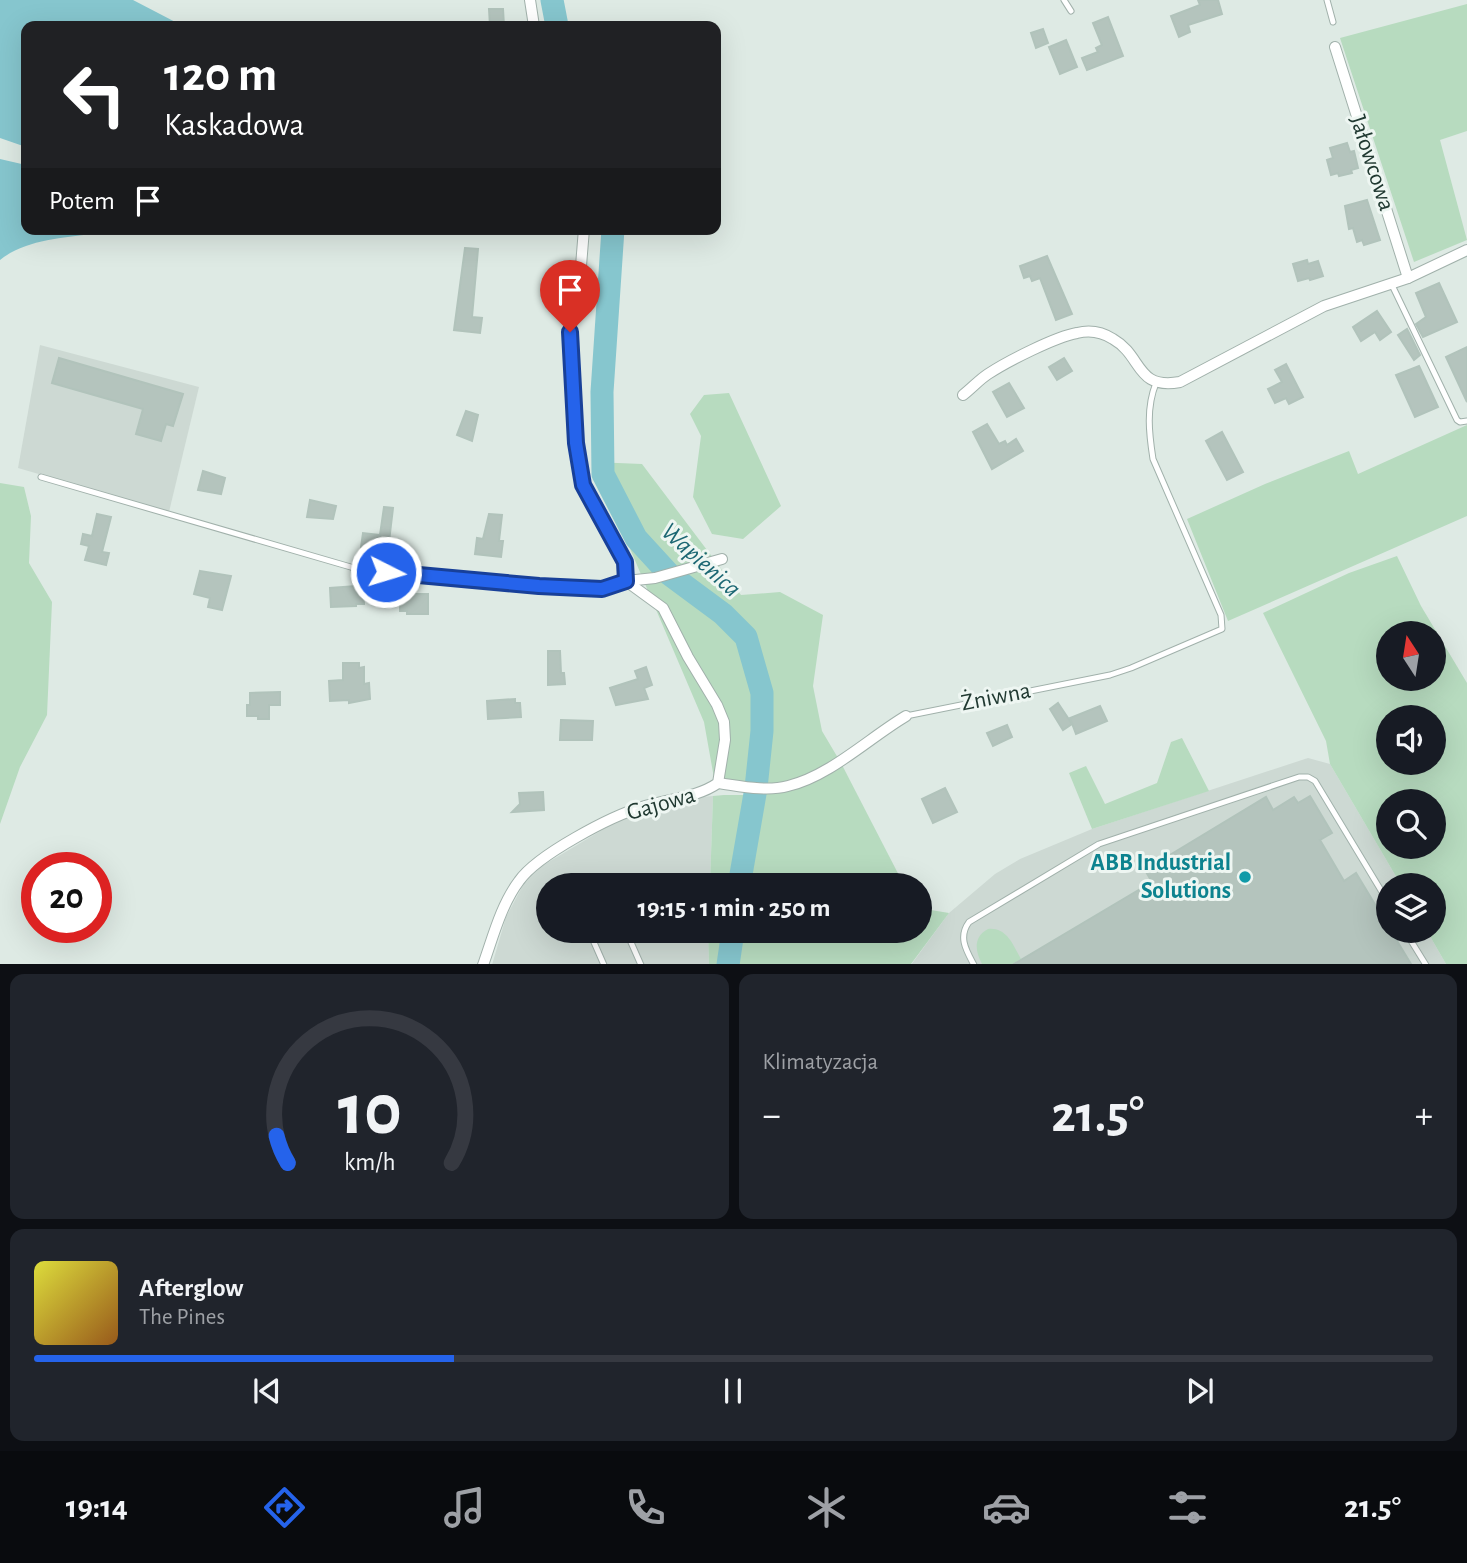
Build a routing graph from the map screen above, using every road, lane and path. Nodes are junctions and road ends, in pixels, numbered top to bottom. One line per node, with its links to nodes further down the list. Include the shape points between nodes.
1 (530, 0): 5 (street)
2 (1064, 0): 4 (lane)
3 (1327, 0): 6 (lane)
4 (1071, 11)
5 (533, 21)
6 (1333, 22)
7 (1335, 47): 10 (street, Jałowcowa)
8 (584, 235): 17 (street, via 570,332 576,443 583,485 625,562)
9 (1467, 250): 10 (street)
10 (1408, 278): 11 (street)
11 (1391, 284): 12 (street, via 1324,306 1180,382); 14 (lane, via 1457,420)
12 (1156, 383): 13 (street, via 1115,340 1095,332 1076,333 988,374); 18 (lane, Żniwna, via 1150,399 1153,459 1221,615 1222,629 1110,675)
13 (964, 395)
14 (1467, 421)
15 (41, 477): 17 (lane, via 361,570 602,589)
16 (722, 559): 17 (street)
17 (626, 581): 19 (street, Gajowa, via 663,608 717,705 725,740)
18 (906, 716): 19 (street, Żniwna, via 812,778 780,788)
19 (718, 783): 24 (street, Gajowa, via 706,791 625,812 530,867 504,907)
20 (1376, 882): 27 (lane, via 1315,781 1299,777 1099,844 969,922 962,935)
21 (594, 943): 25 (lane)
22 (631, 943): 26 (lane)
23 (1413, 943): 28 (lane)
24 (483, 964)
25 (604, 964)
26 (641, 964)
27 (974, 964)
28 (1426, 964)

